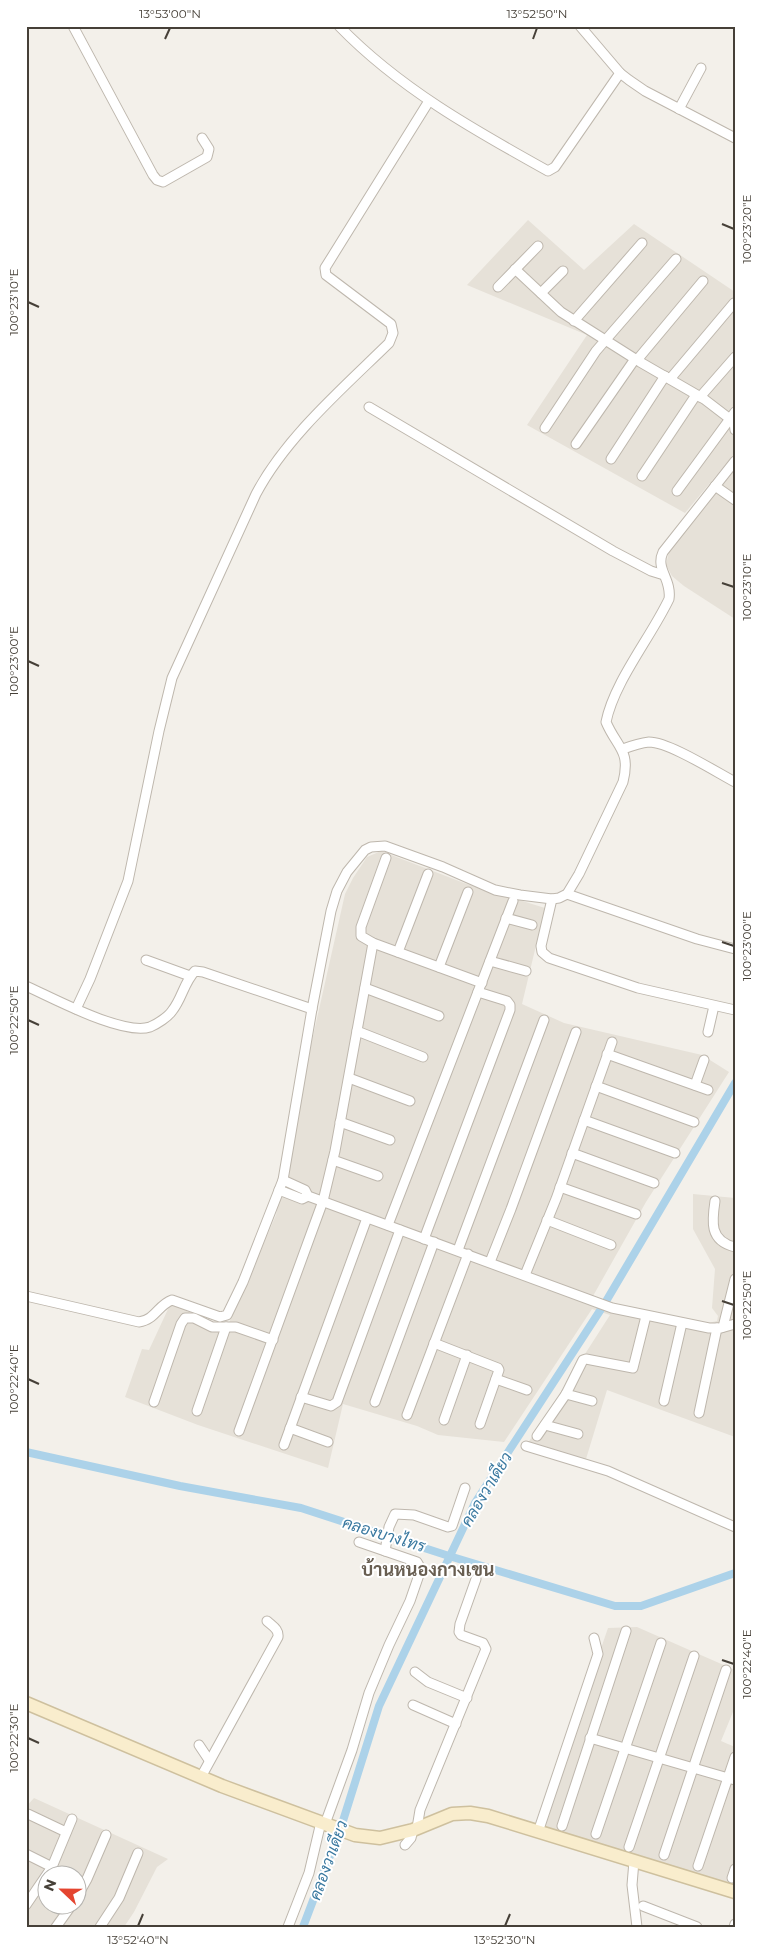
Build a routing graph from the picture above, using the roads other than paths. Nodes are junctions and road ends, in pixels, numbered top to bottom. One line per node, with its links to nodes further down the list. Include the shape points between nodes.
1 (73, 26): 8 (street, via 157,180 163,182 207,158 209,149)
2 (340, 26): 6 (street, via 358,46)
3 (580, 26): 5 (street)
4 (702, 68): 7 (street)
5 (620, 72): 6 (street, via 555,167 548,171); 7 (street, via 645,91)
6 (429, 101): 59 (street, via 325,268 326,275 391,324 393,333 389,343 323,407 279,459 256,494 172,678 128,881)
7 (679, 109): 9 (street)
8 (202, 138)
9 (735, 138)
10 (642, 243): 19 (street)
11 (538, 246): 13 (street)
12 (676, 259): 20 (street)
13 (516, 269): 16 (street); 17 (street)
14 (563, 271): 17 (street)
15 (703, 281): 22 (street)
16 (498, 287)
17 (541, 293): 19 (street)
18 (734, 303): 23 (street)
19 (574, 320): 20 (street)
20 (605, 340): 22 (street); 27 (street)
21 (735, 357): 24 (street)
22 (636, 360): 23 (street); 28 (street)
23 (668, 378): 24 (street); 29 (street)
24 (698, 396): 26 (street); 31 (street)
25 (369, 407): 35 (street, via 613,551)
26 (733, 421): 33 (street)
27 (545, 428)
28 (576, 444)
29 (611, 459)
30 (735, 461): 32 (street)
31 (642, 476)
32 (715, 486): 34 (street); 35 (street, via 663,552 660,566)
33 (677, 491)
34 (735, 500)
35 (664, 575): 36 (street, via 670,589 668,599 608,712 606,722 610,732)
36 (623, 749): 37 (street, via 652,742 676,750); 41 (street, via 627,767 623,782)
37 (735, 782)
38 (386, 858): 46 (street, via 360,932 365,940)
39 (428, 874): 48 (street)
40 (468, 892): 51 (street)
41 (567, 894): 42 (street); 47 (street)
42 (552, 899): 57 (street, via 541,946 549,958 638,988); 58 (street, via 496,890 385,846 364,850 346,872 337,891)
43 (513, 901): 44 (street)
44 (506, 918): 45 (street); 50 (street)
45 (532, 925)
46 (373, 943): 48 (street); 56 (street)
47 (735, 950)
48 (398, 952): 51 (street)
49 (146, 960): 53 (street)
50 (490, 961): 52 (street); 55 (street)
51 (439, 967): 55 (street)
52 (526, 971)
53 (190, 976): 58 (street, via 195,971 203,972); 59 (street, via 172,1012 150,1027 136,1028 102,1020)
54 (26, 986): 59 (street)
55 (480, 987): 93 (street); 95 (street, via 507,1001 510,1010)
56 (365, 988): 61 (street); 63 (street)
57 (714, 1006): 60 (street); 65 (street)
58 (312, 1008): 83 (street)
59 (76, 1009)
60 (735, 1010)
61 (439, 1016)
62 (544, 1020): 99 (street)
63 (358, 1031): 68 (street); 70 (street)
64 (576, 1032): 101 (street)
65 (708, 1032)
66 (612, 1042): 67 (street)
67 (607, 1054): 71 (street); 72 (street)
68 (423, 1057)
69 (704, 1060): 71 (street)
70 (349, 1078): 74 (street); 76 (street)
71 (694, 1085): 73 (street)
72 (596, 1086): 75 (street); 77 (street)
73 (708, 1090)
74 (410, 1101)
75 (584, 1120): 79 (street); 80 (street)
76 (340, 1122): 78 (street); 81 (street)
77 (694, 1122)
78 (390, 1140)
79 (572, 1153): 84 (street); 85 (street)
80 (675, 1153)
81 (333, 1160): 82 (street); 89 (street)
82 (378, 1176)
83 (283, 1180): 86 (street); 87 (street, via 305,1190)
84 (654, 1183)
85 (560, 1187): 90 (street); 92 (street)
86 (279, 1190): 87 (street, via 302,1199); 104 (street, via 243,1282 224,1318 172,1300 152,1318 139,1322)
87 (308, 1196): 89 (street)
88 (715, 1200): 98 (street, via 712,1220 715,1234 728,1246)
89 (323, 1201): 91 (street); 110 (street)
90 (636, 1214)
91 (367, 1218): 93 (street); 116 (street)
92 (547, 1220): 97 (street); 102 (street)
93 (388, 1225): 94 (street)
94 (400, 1230): 95 (street); 116 (street, via 337,1402 331,1406)
95 (424, 1239): 96 (street)
96 (434, 1242): 99 (street); 120 (street)
97 (611, 1245)
98 (735, 1247)
99 (458, 1250): 100 (street)
100 (468, 1254): 101 (street); 111 (street)
101 (490, 1262): 102 (street)
102 (525, 1276): 105 (street, via 612,1308)
103 (735, 1279): 109 (street)
104 (26, 1296)
105 (646, 1316): 106 (street); 115 (street, via 633,1368 586,1359)
106 (682, 1323): 109 (street); 118 (street)
107 (735, 1324): 109 (street)
108 (226, 1327): 110 (street); 119 (street, via 212,1327 194,1318 185,1318); 121 (street)
109 (720, 1328): 122 (street)
110 (273, 1340): 128 (street)
111 (434, 1343): 112 (street); 123 (street)
112 (467, 1355): 113 (street, via 498,1368); 124 (street)
113 (496, 1379): 114 (street); 125 (street)
114 (527, 1390)
115 (566, 1394): 117 (street); 126 (street)
116 (302, 1397): 127 (street)
117 (592, 1401)
118 (664, 1401)
119 (154, 1402)
120 (375, 1402)
121 (197, 1411)
122 (699, 1413)
123 (407, 1415)
124 (444, 1420)
125 (480, 1424)
126 (545, 1425): 129 (street); 130 (street)
127 (290, 1428): 131 (street); 132 (street)
128 (239, 1432)
129 (578, 1434)
130 (537, 1436)
131 (328, 1442)
132 (284, 1445)
133 (526, 1446): 135 (street, via 608,1471)
134 (466, 1488): 137 (street, via 452,1526 398,1514 392,1517)
135 (735, 1527)
136 (359, 1542): 137 (street)
137 (386, 1547): 161 (street, via 417,1562 421,1569 362,1712)
138 (476, 1579): 146 (street, via 459,1632 483,1643 486,1649)
139 (267, 1621): 155 (street, via 276,1629 278,1637)
140 (626, 1630): 150 (street)
141 (594, 1638): 165 (street, via 598,1654)
142 (661, 1643): 152 (street)
143 (694, 1656): 154 (street)
144 (726, 1670): 156 (street)
145 (415, 1672): 146 (street, via 428,1682)
146 (467, 1698): 149 (street)
147 (26, 1703): 157 (street)
148 (413, 1705): 149 (street)
149 (456, 1724): 163 (street)
150 (590, 1738): 152 (street); 162 (street)
151 (199, 1745): 155 (street)
152 (625, 1749): 154 (street); 166 (street)
153 (735, 1757): 158 (street)
154 (658, 1758): 156 (street); 169 (street)
155 (209, 1760): 157 (street)
156 (692, 1768): 158 (street); 172 (street)
157 (200, 1777): 161 (street)
158 (731, 1779): 176 (street)
159 (28, 1814): 164 (street)
160 (72, 1819): 164 (street)
161 (326, 1824): 163 (street, via 367,1838); 185 (street)
162 (562, 1826)
163 (415, 1829): 165 (street, via 452,1814 470,1813); 168 (street)
164 (66, 1832): 175 (street)
165 (538, 1832): 173 (street)
166 (596, 1834)
167 (106, 1835): 177 (street)
168 (405, 1845)
169 (629, 1848)
170 (138, 1853): 184 (street, via 119,1898)
171 (26, 1854): 174 (street)
172 (664, 1855)
173 (634, 1861): 179 (street); 186 (street, via 632,1885)
174 (50, 1866)
175 (52, 1866)
176 (698, 1866)
177 (88, 1879)
178 (38, 1887): 180 (street)
179 (735, 1892)
180 (26, 1905)
181 (643, 1906): 187 (street)
182 (64, 1916): 183 (street)
183 (56, 1927)
184 (100, 1927)
185 (288, 1927)
186 (637, 1927)
187 (697, 1927)

